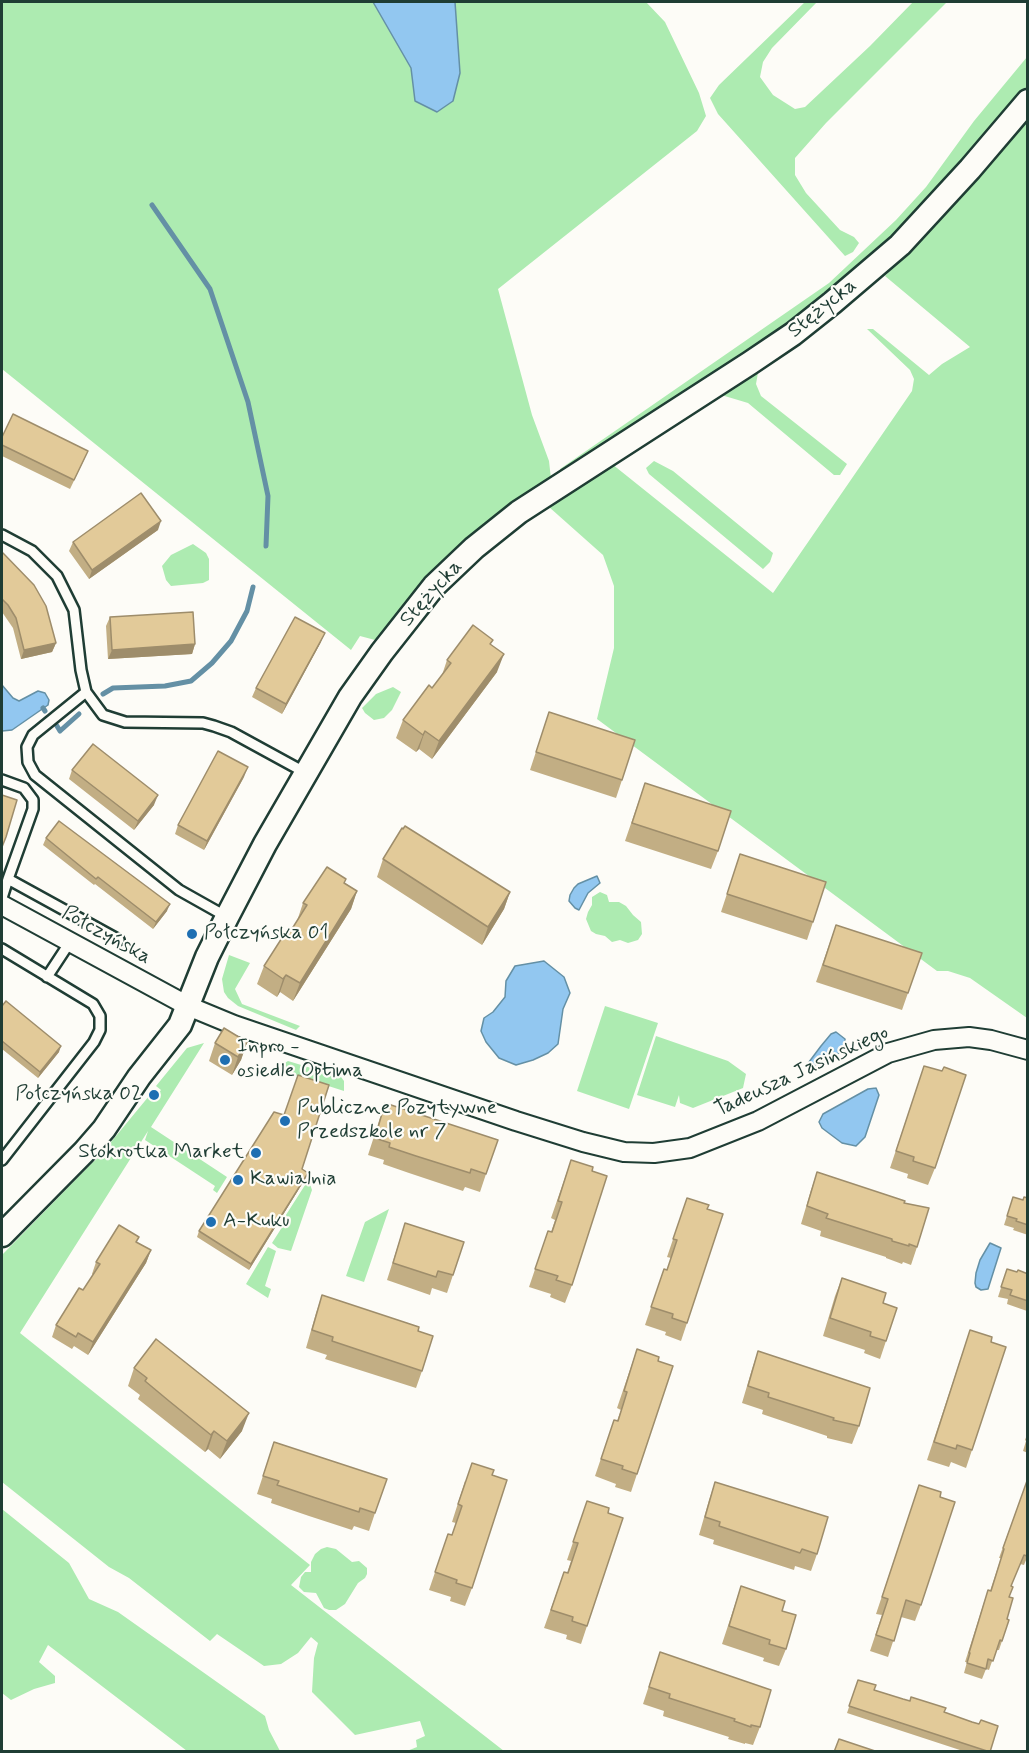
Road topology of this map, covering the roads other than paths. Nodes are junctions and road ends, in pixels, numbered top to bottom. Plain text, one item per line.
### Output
1 (1028, 101) edge
2 (2, 535) edge
3 (86, 692) junction
4 (306, 773) junction
5 (2, 780) edge
6 (8, 879) junction
7 (2, 898) edge
8 (2, 905) edge
9 (227, 916) junction
10 (119, 940) dead end
11 (70, 942) junction
12 (2, 949) edge
13 (47, 977) junction
14 (188, 1006) junction
15 (1028, 1050) edge
16 (2, 1160) edge
17 (2, 1235) edge

1 - 4 street, Stężycka
2 - 3 lane
3 - 4 lane
3 - 9 lane
4 - 9 street, Stężycka
5 - 6 lane
6 - 7 lane
6 - 10 lane
8 - 11 street, Połczyńska
9 - 14 street, Stężycka
11 - 13 lane
11 - 14 street, Połczyńska
12 - 13 lane
13 - 16 lane
14 - 15 street, Tadeusza Jasińskiego
14 - 17 street, Stężycka

